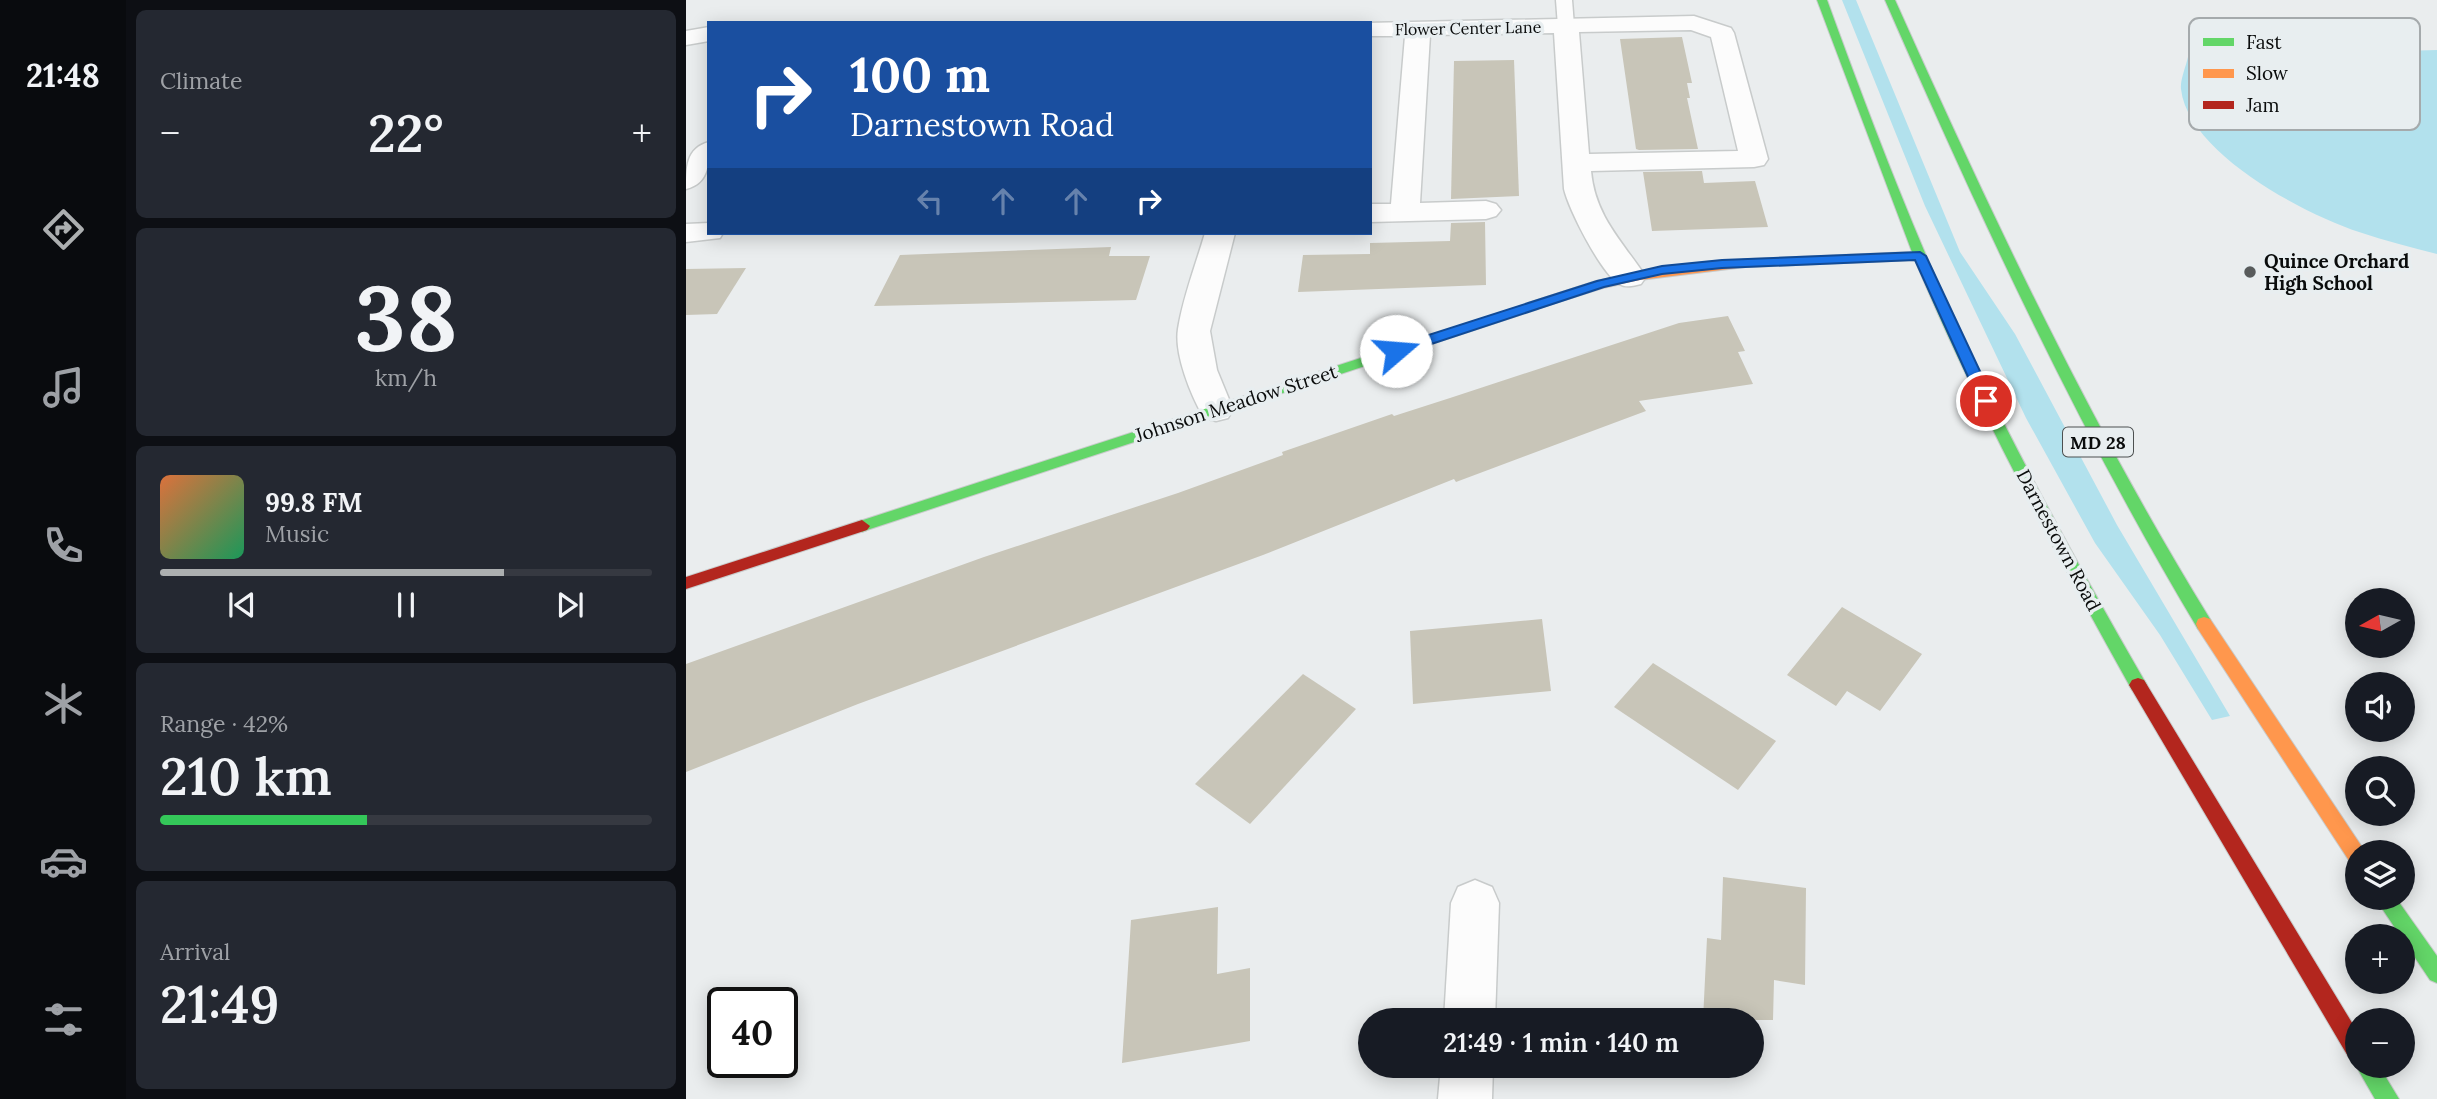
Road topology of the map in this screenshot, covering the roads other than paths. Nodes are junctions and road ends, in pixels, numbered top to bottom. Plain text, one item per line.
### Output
1 (1822, 0) edge
2 (1890, 0) edge
3 (1565, 13) edge
4 (1418, 28) junction
5 (1372, 29) edge
6 (707, 34) edge
7 (686, 38) edge
8 (707, 153) edge
9 (1576, 163) junction
10 (686, 180) edge
11 (1486, 210) dead end
12 (1405, 212) junction
13 (1372, 213) edge
14 (707, 232) edge
15 (686, 233) edge
16 (1219, 235) edge
17 (1920, 256) junction
18 (1630, 277) junction
19 (1216, 409) junction
20 (686, 583) edge
21 (2347, 840) edge
22 (1475, 903) dead end
23 (2393, 910) edge
24 (2437, 973) edge
25 (1470, 1008) edge
26 (2345, 1029) edge
27 (1466, 1078) edge
28 (2375, 1078) edge
29 (1465, 1099) edge
30 (2388, 1099) edge

1 - 17 main road, Darnestown Road
2 - 21 main road, MD 28
3 - 4 street, Flower Center Lane
3 - 9 street
3 - 9 street
4 - 5 street, Flower Center Lane
4 - 12 street
6 - 7 street
8 - 10 street
9 - 18 street
11 - 12 street
12 - 13 street
14 - 15 street
16 - 19 street
17 - 18 main road, Johnson Meadow Street
17 - 26 main road, Darnestown Road
18 - 19 main road, Johnson Meadow Street
19 - 20 main road, Johnson Meadow Street
22 - 25 street
23 - 24 main road
27 - 29 street
28 - 30 main road

